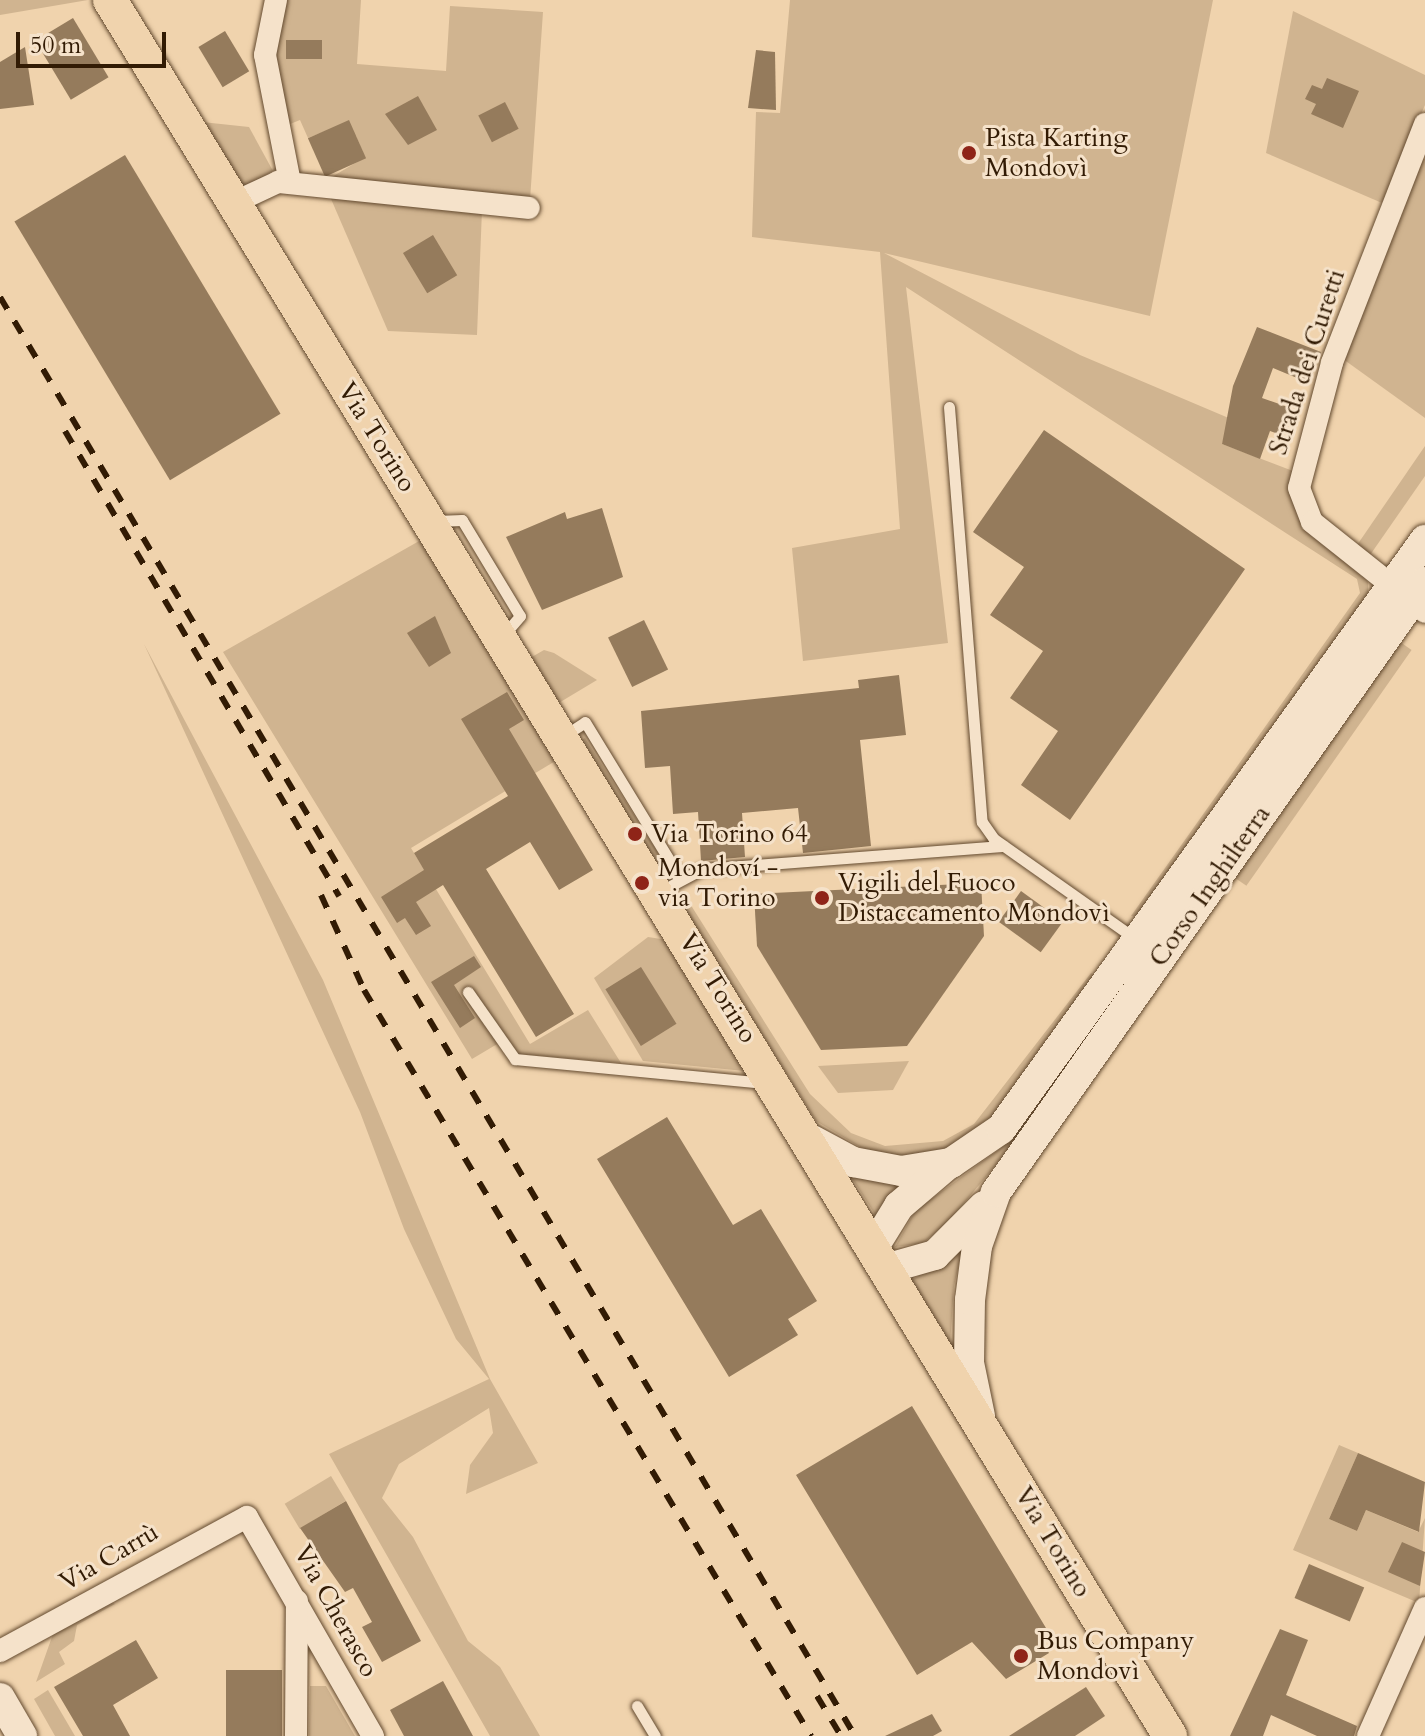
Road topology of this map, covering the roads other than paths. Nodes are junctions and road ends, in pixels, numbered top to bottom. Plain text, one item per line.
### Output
1 (110, 0) edge
2 (276, 0) edge
3 (1425, 124) edge
4 (290, 183) junction
5 (233, 203) junction
6 (529, 208) dead end
7 (949, 407) dead end
8 (1425, 540) edge
9 (1413, 596) edge
10 (1003, 846) junction
11 (670, 886) junction
12 (1150, 949) junction
13 (468, 992) dead end
14 (778, 1085) junction
15 (812, 1140) junction
16 (951, 1163) junction
17 (996, 1192) junction
18 (882, 1256) junction
19 (985, 1429) junction
20 (247, 1517) joint
21 (297, 1600) junction
22 (1425, 1608) edge
23 (0, 1651) edge
24 (0, 1698) edge
25 (637, 1706) dead end
26 (22, 1736) edge
27 (296, 1736) edge
28 (373, 1736) edge
29 (655, 1736) edge
30 (1170, 1736) edge
31 (1368, 1736) edge

1 - 5 main road, Via Torino
2 - 4 street
3 - 9 street, Strada dei Curetti
4 - 5 street
4 - 6 street
5 - 11 main road, Via Torino
7 - 10 lane
8 - 9 street, Corso Inghilterra
9 - 12 street, Corso Inghilterra
10 - 11 lane
10 - 12 lane, Corso Inghilterra
11 - 14 main road, Via Torino
12 - 16 street, Corso Inghilterra
12 - 17 street, Corso Inghilterra
13 - 14 lane
14 - 15 main road, Via Torino
15 - 16 street, Corso Inghilterra
15 - 18 main road, Via Torino
16 - 18 street, Corso Inghilterra
17 - 18 street, Corso Inghilterra
17 - 19 street, Corso Inghilterra
18 - 19 main road, Via Torino
19 - 30 main road, Via Torino
20 - 21 street, Via Cherasco
20 - 23 street, Via Carrù
21 - 27 street
21 - 28 street, Via Cherasco
22 - 31 street
24 - 26 street
25 - 29 lane

